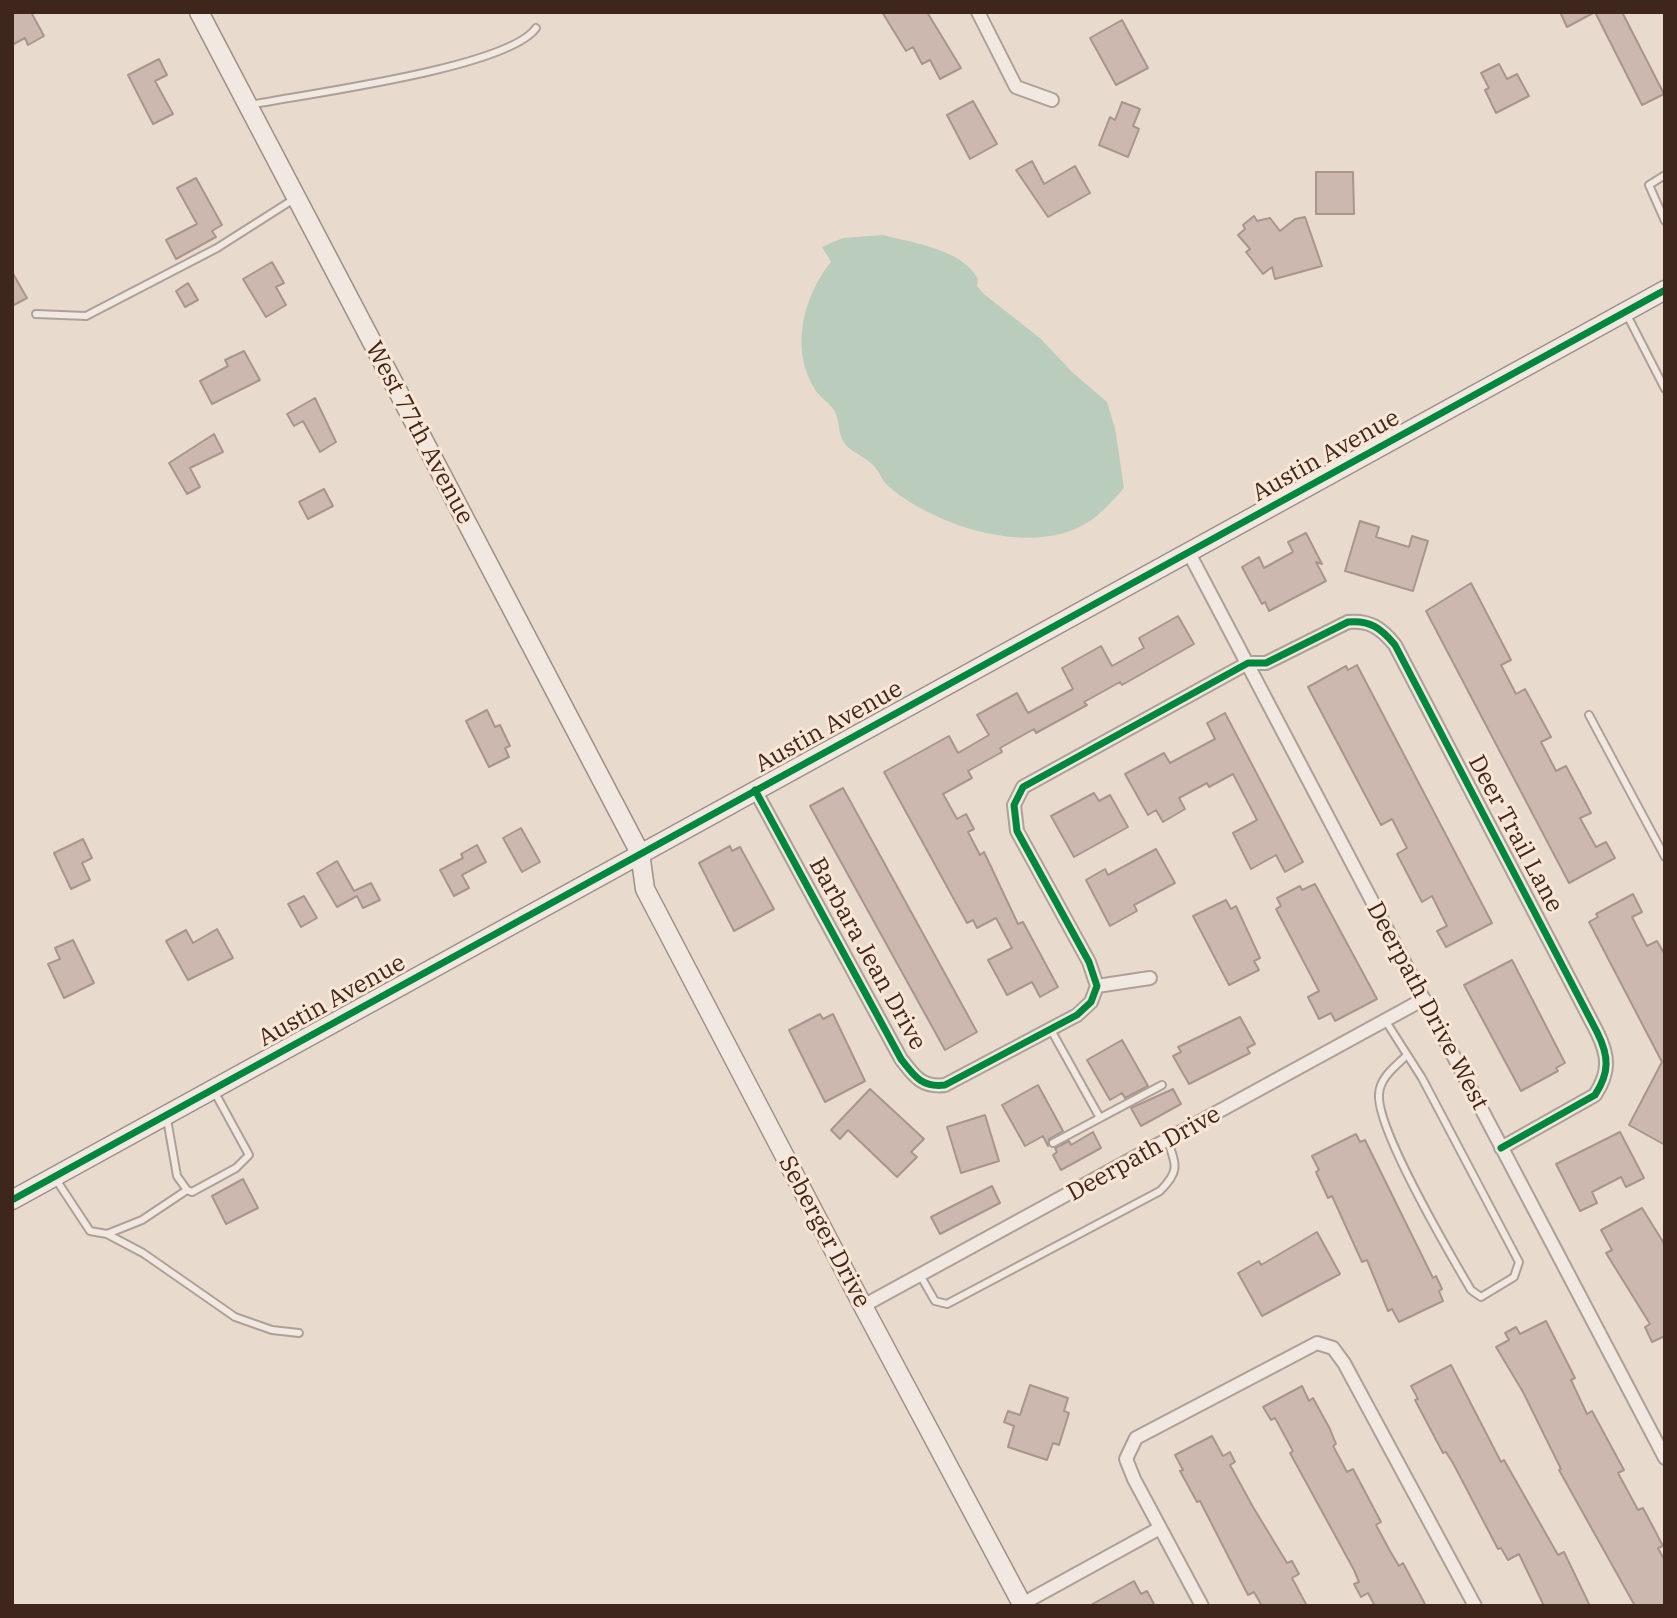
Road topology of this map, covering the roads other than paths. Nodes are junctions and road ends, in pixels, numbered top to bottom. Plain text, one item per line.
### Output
1 (199, 12) edge
2 (978, 12) edge
3 (536, 28) dead end
4 (1052, 100) dead end
5 (248, 106) junction
6 (1665, 175) edge
7 (296, 198) junction
8 (1665, 221) edge
9 (1665, 290) edge
10 (1625, 312) junction
11 (36, 314) dead end
12 (1665, 389) edge
13 (1189, 553) junction
14 (1248, 663) junction
15 (1589, 715) dead end
16 (754, 790) junction
17 (640, 853) junction
18 (1665, 857) edge
19 (1150, 978) dead end
20 (1097, 986) junction
21 (1423, 999) junction
22 (1385, 1020) junction
23 (1051, 1030) junction
24 (1407, 1055) junction
25 (1162, 1085) dead end
26 (213, 1089) junction
27 (166, 1115) junction
28 (1100, 1118) junction
29 (1168, 1142) junction
30 (1054, 1143) dead end
31 (1501, 1148) junction
32 (54, 1177) junction
33 (187, 1190) junction
34 (12, 1200) edge
35 (107, 1234) junction
36 (920, 1275) junction
37 (863, 1306) junction
38 (299, 1333) dead end
39 (1665, 1458) edge
40 (1160, 1528) junction
41 (1023, 1605) edge
42 (1202, 1606) edge
43 (1475, 1606) edge

1 - 5 street, West 77th Avenue
2 - 4 street
3 - 5 lane
5 - 7 street, West 77th Avenue
6 - 8 lane
7 - 11 lane
7 - 17 street, West 77th Avenue
9 - 10 street, Austin Avenue
10 - 12 lane
10 - 13 street, Austin Avenue
13 - 14 street, Deerpath Drive West
13 - 16 street, Austin Avenue
14 - 20 street
14 - 21 street, Deerpath Drive West
14 - 31 street, Deer Trail Lane
15 - 18 lane
16 - 17 street, Austin Avenue
16 - 23 street, Barbara Jean Drive
17 - 26 street, Austin Avenue
17 - 37 street, Seberger Drive
19 - 20 street
20 - 23 street, Barbara Jean Drive
21 - 22 street, Deerpath Drive
21 - 31 street, Deerpath Drive West
22 - 24 lane
22 - 29 street, Deerpath Drive
23 - 28 lane
24 - 24 lane
25 - 28 lane
26 - 27 street, Austin Avenue
26 - 33 lane
27 - 32 street, Austin Avenue
27 - 33 lane
28 - 30 lane
29 - 36 street, Deerpath Drive
29 - 36 lane
31 - 39 street, Deerpath Drive West
32 - 34 street, Austin Avenue
32 - 35 lane
33 - 35 lane
35 - 38 lane
36 - 37 street, Deerpath Drive
37 - 41 street, Seberger Drive
40 - 41 street
40 - 42 street
40 - 43 street

